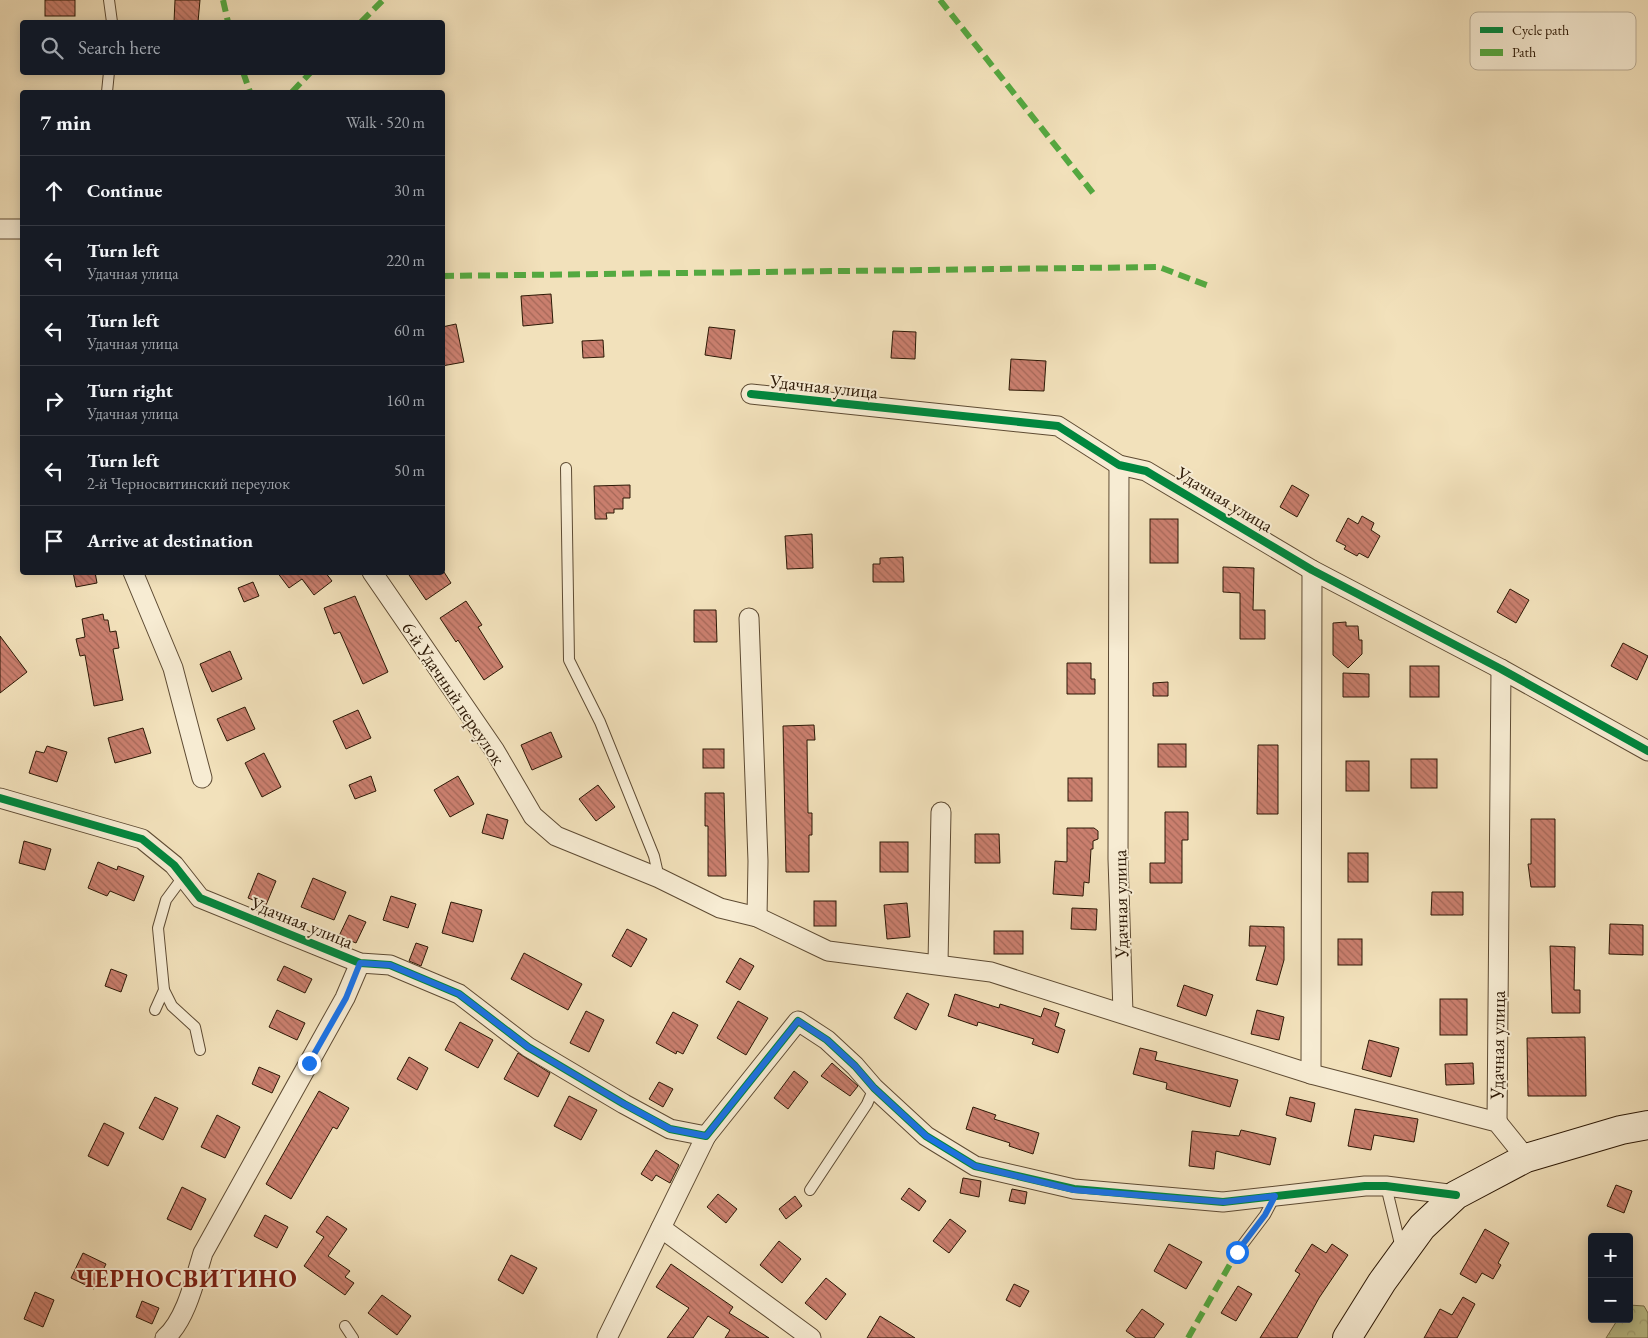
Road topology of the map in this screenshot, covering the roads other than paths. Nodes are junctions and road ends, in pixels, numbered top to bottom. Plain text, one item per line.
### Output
1 (109, 0) edge
2 (112, 20) edge
3 (109, 75) edge
4 (107, 90) edge
5 (0, 229) edge
6 (20, 229) edge
7 (751, 394) dead end
8 (1119, 465) junction
9 (566, 468) dead end
10 (1312, 570) junction
11 (134, 575) edge
12 (374, 575) edge
13 (749, 618) dead end
14 (1500, 669) junction
15 (1648, 750) edge
16 (202, 778) dead end
17 (0, 798) edge
18 (941, 812) dead end
19 (533, 816) joint
20 (183, 877) junction
21 (659, 878) junction
22 (757, 917) junction
23 (360, 963) junction
24 (938, 963) junction
25 (164, 990) junction
26 (156, 1010) dead end
27 (1123, 1013) junction
28 (200, 1050) dead end
29 (1311, 1074) junction
30 (874, 1088) junction
31 (1497, 1122) junction
32 (1648, 1125) edge
33 (706, 1136) junction
34 (1526, 1158) junction
35 (1386, 1186) junction
36 (810, 1190) dead end
37 (1456, 1194) junction
38 (1275, 1196) junction
39 (661, 1228) junction
40 (1237, 1252) dead end
41 (1402, 1254) junction
42 (345, 1326) dead end
43 (165, 1338) edge
44 (353, 1338) edge
45 (607, 1338) edge
46 (811, 1338) edge
47 (1347, 1338) edge

1 - 2 lane
3 - 4 lane
5 - 6 street
7 - 8 street, Удачная улица
8 - 10 street, Удачная улица
8 - 27 street, Удачная улица
9 - 21 lane
10 - 14 street, Удачная улица
10 - 29 street
11 - 16 street
12 - 19 street, 6-й Удачный переулок
13 - 22 street
14 - 15 street, Удачная улица
14 - 31 street, Удачная улица
17 - 20 street, Удачная улица
18 - 24 street
19 - 21 street, Удачная улица
20 - 23 street, Удачная улица
20 - 25 lane
21 - 22 street, Удачная улица
22 - 24 street, Удачная улица
23 - 33 street, Удачная улица
23 - 43 street
24 - 27 street, Удачная улица
25 - 26 lane
25 - 28 lane
27 - 29 street, Удачная улица
29 - 31 street, Удачная улица
30 - 33 street
30 - 36 lane
30 - 38 street
31 - 34 street, Удачная улица
32 - 34 street
33 - 39 street
34 - 37 street
35 - 37 street
35 - 38 street
35 - 41 lane
37 - 41 street
38 - 40 lane
39 - 45 street
39 - 46 street
41 - 47 street
42 - 44 lane

